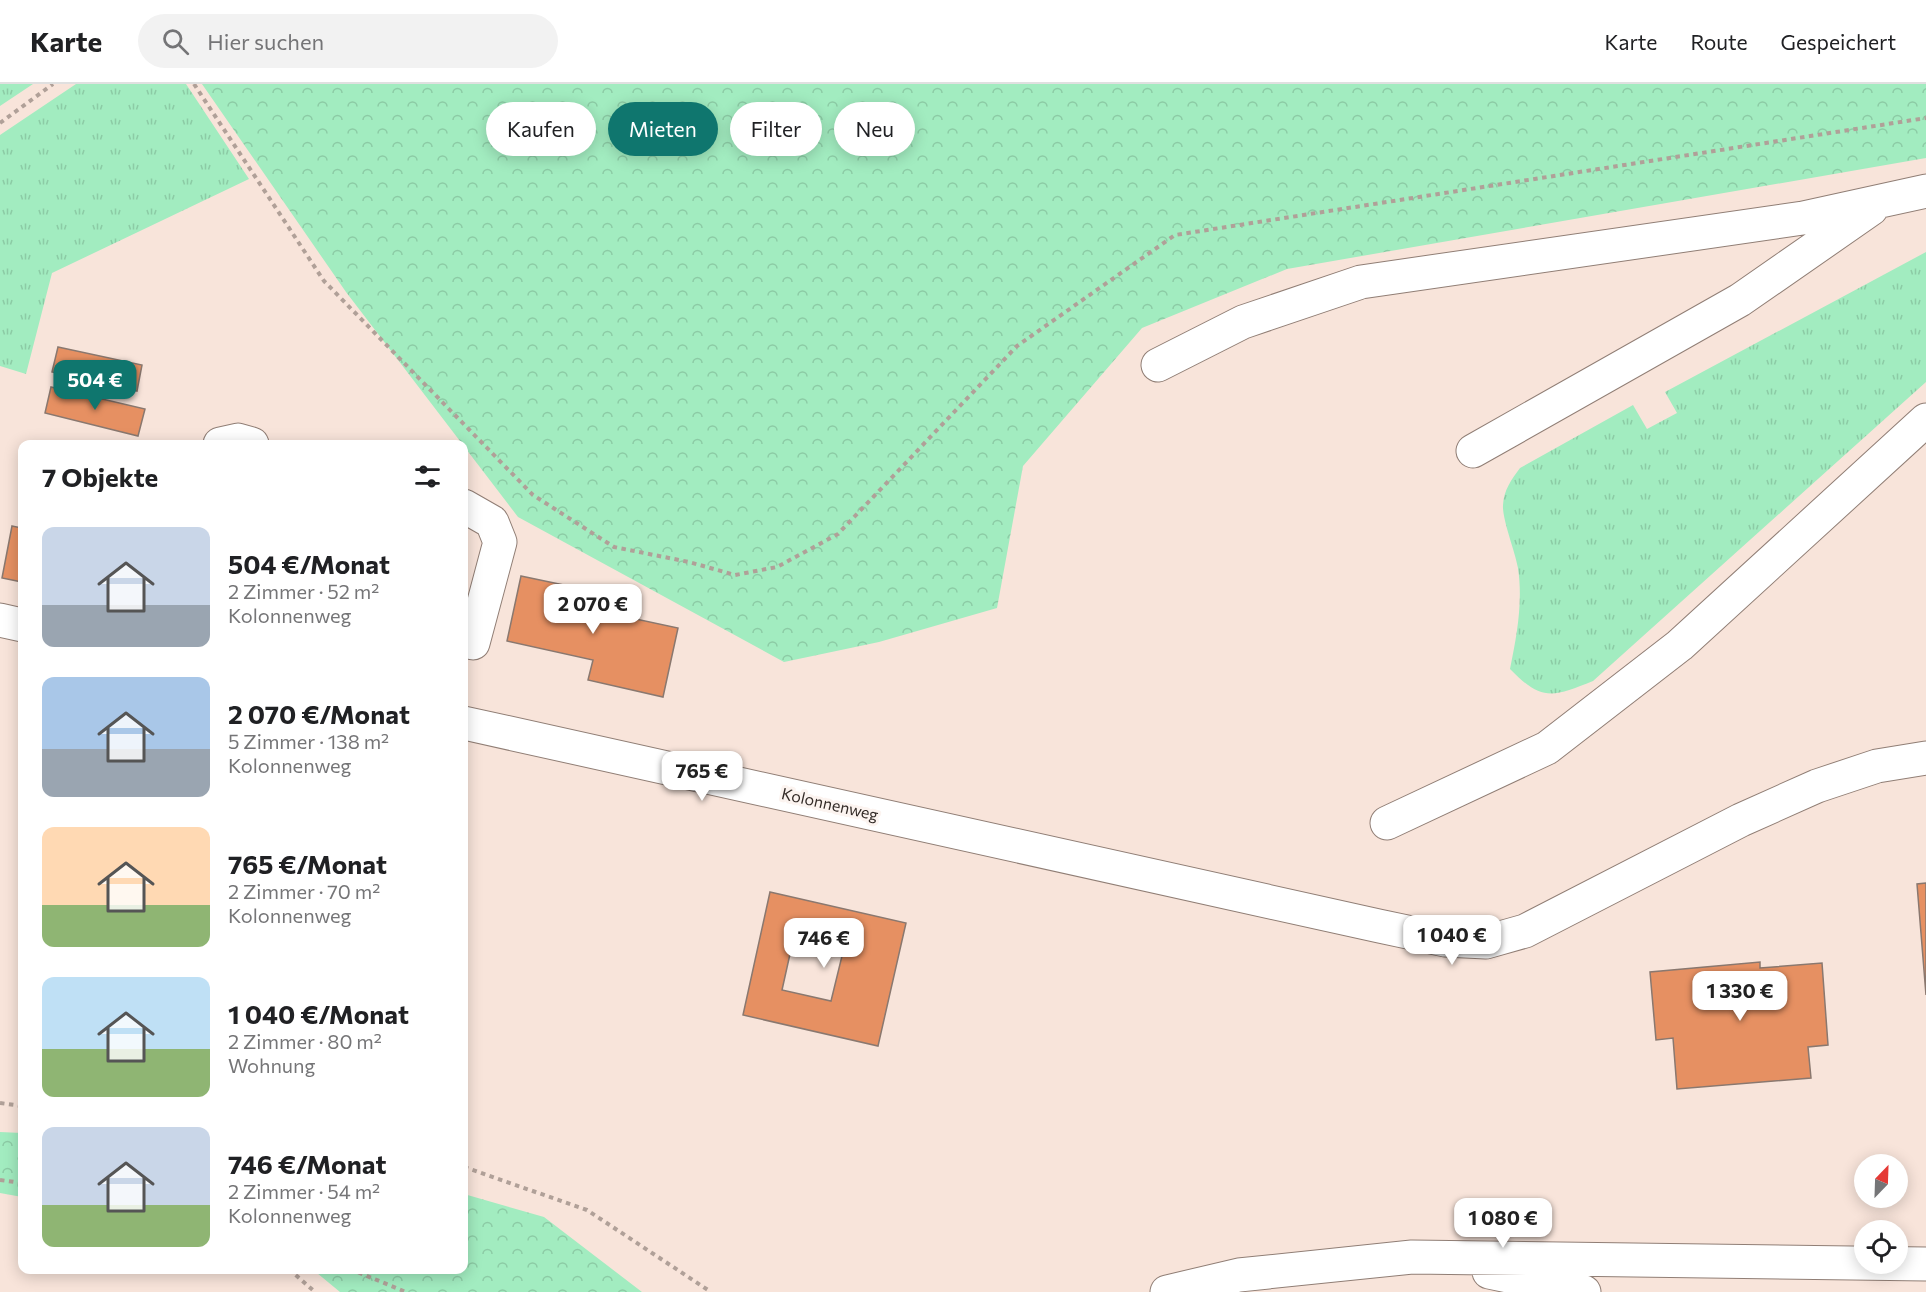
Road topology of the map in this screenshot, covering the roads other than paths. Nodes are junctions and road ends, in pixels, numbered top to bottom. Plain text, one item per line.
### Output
1 (1926, 191) edge
2 (1883, 200) junction
3 (1158, 365) dead end
4 (1926, 420) edge
5 (1473, 451) dead end
6 (468, 508) edge
7 (0, 620) edge
8 (18, 624) edge
9 (468, 642) edge
10 (468, 724) edge
11 (1926, 758) edge
12 (1387, 823) dead end
13 (1412, 1257) junction
14 (1926, 1264) edge
15 (1167, 1292) edge
16 (1584, 1292) edge

1 - 2 street
2 - 3 street
2 - 5 street
4 - 12 street
6 - 9 street
7 - 8 street
10 - 11 street, Kolonnenweg
13 - 14 street
13 - 15 street
13 - 16 street

